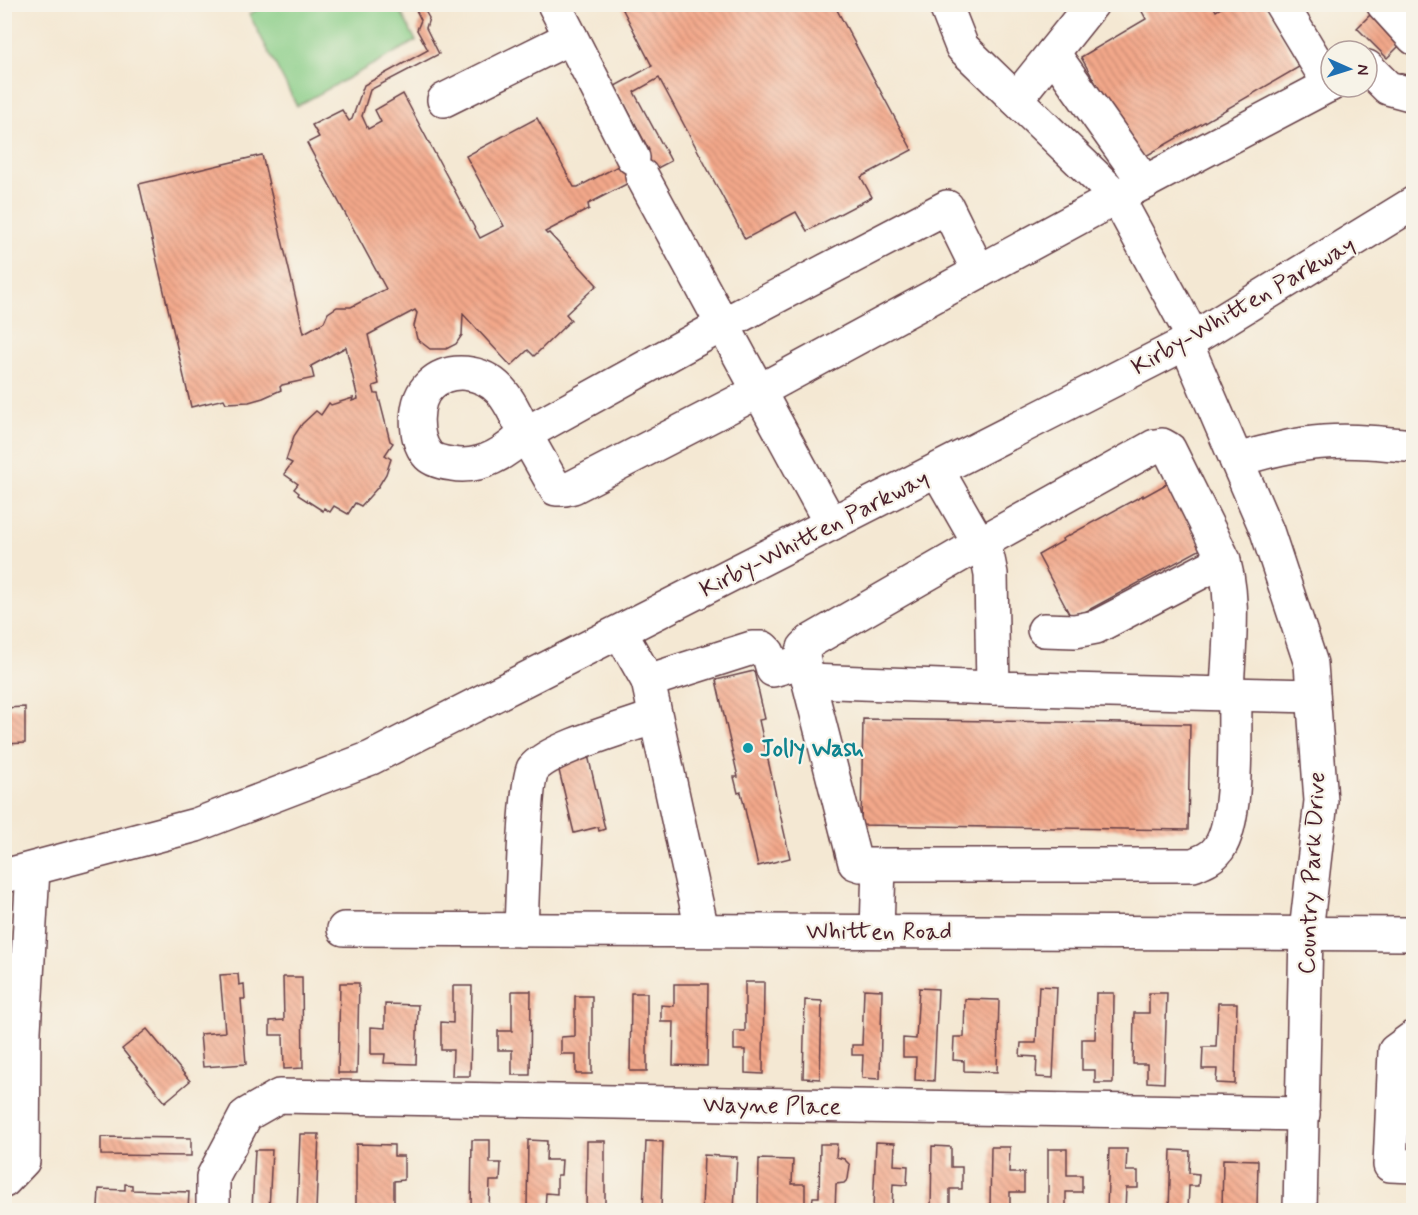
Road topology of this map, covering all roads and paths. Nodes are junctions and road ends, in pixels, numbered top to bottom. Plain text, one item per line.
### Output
1 (554, 4) edge
2 (945, 4) edge
3 (1092, 4) edge
4 (1281, 4) edge
5 (1383, 4) edge
6 (571, 37) junction
7 (1413, 38) edge
8 (1053, 53) junction
9 (1319, 67) edge
10 (1379, 79) edge
11 (1319, 91) edge
12 (1413, 95) edge
13 (1016, 99) junction
14 (444, 100) dead end
15 (1131, 190) junction
16 (1413, 203) edge
17 (979, 272) junction
18 (724, 324) junction
19 (1190, 341) junction
20 (759, 391) junction
21 (1413, 446) edge
22 (1236, 460) junction
23 (937, 470) junction
24 (831, 524) junction
25 (981, 543) junction
26 (1224, 560) junction
27 (1044, 630) dead end
28 (620, 632) junction
29 (807, 671) junction
30 (648, 681) junction
31 (993, 688) junction
32 (1231, 694) junction
33 (1313, 696) junction
34 (655, 717) junction
35 (879, 865) junction
36 (19, 873) edge
37 (344, 929) dead end
38 (521, 930) junction
39 (702, 930) junction
40 (877, 931) junction
41 (1306, 932) junction
42 (1413, 934) edge
43 (14, 1030) edge
44 (1413, 1037) edge
45 (1303, 1114) junction
46 (1413, 1166) edge
47 (4, 1181) edge
48 (213, 1210) edge
49 (1300, 1210) edge

1 - 6 street
2 - 13 street
3 - 8 street
4 - 9 street
5 - 7 street
6 - 14 street
6 - 18 street
8 - 13 street
8 - 15 street
10 - 12 street
11 - 15 street
13 - 15 street
15 - 17 street
15 - 19 street, Country Park Drive
16 - 19 street, Kirby-Whitten Parkway
17 - 18 street
17 - 20 street
18 - 20 street
18 - 20 street
19 - 22 street, Country Park Drive
19 - 23 street, Kirby-Whitten Parkway
20 - 24 street
21 - 22 street
22 - 33 street, Country Park Drive
23 - 24 street, Kirby-Whitten Parkway
23 - 25 street
24 - 28 street, Kirby-Whitten Parkway
25 - 26 street
25 - 29 street
25 - 31 street
26 - 27 street
26 - 32 street
28 - 30 street
28 - 36 street, Kirby-Whitten Parkway
29 - 30 street
29 - 31 street
29 - 35 street
30 - 34 street
31 - 32 street
32 - 33 street
32 - 35 street
33 - 41 street, Country Park Drive
34 - 38 street
34 - 39 street
35 - 40 street
36 - 43 street
37 - 38 street, Whitten Road
38 - 39 street, Whitten Road
39 - 40 street, Whitten Road
40 - 41 street, Whitten Road
41 - 42 street, Whitten Road
41 - 45 street, Country Park Drive
43 - 47 street
44 - 46 street
45 - 48 street, Wayne Place
45 - 49 street, Country Park Drive

